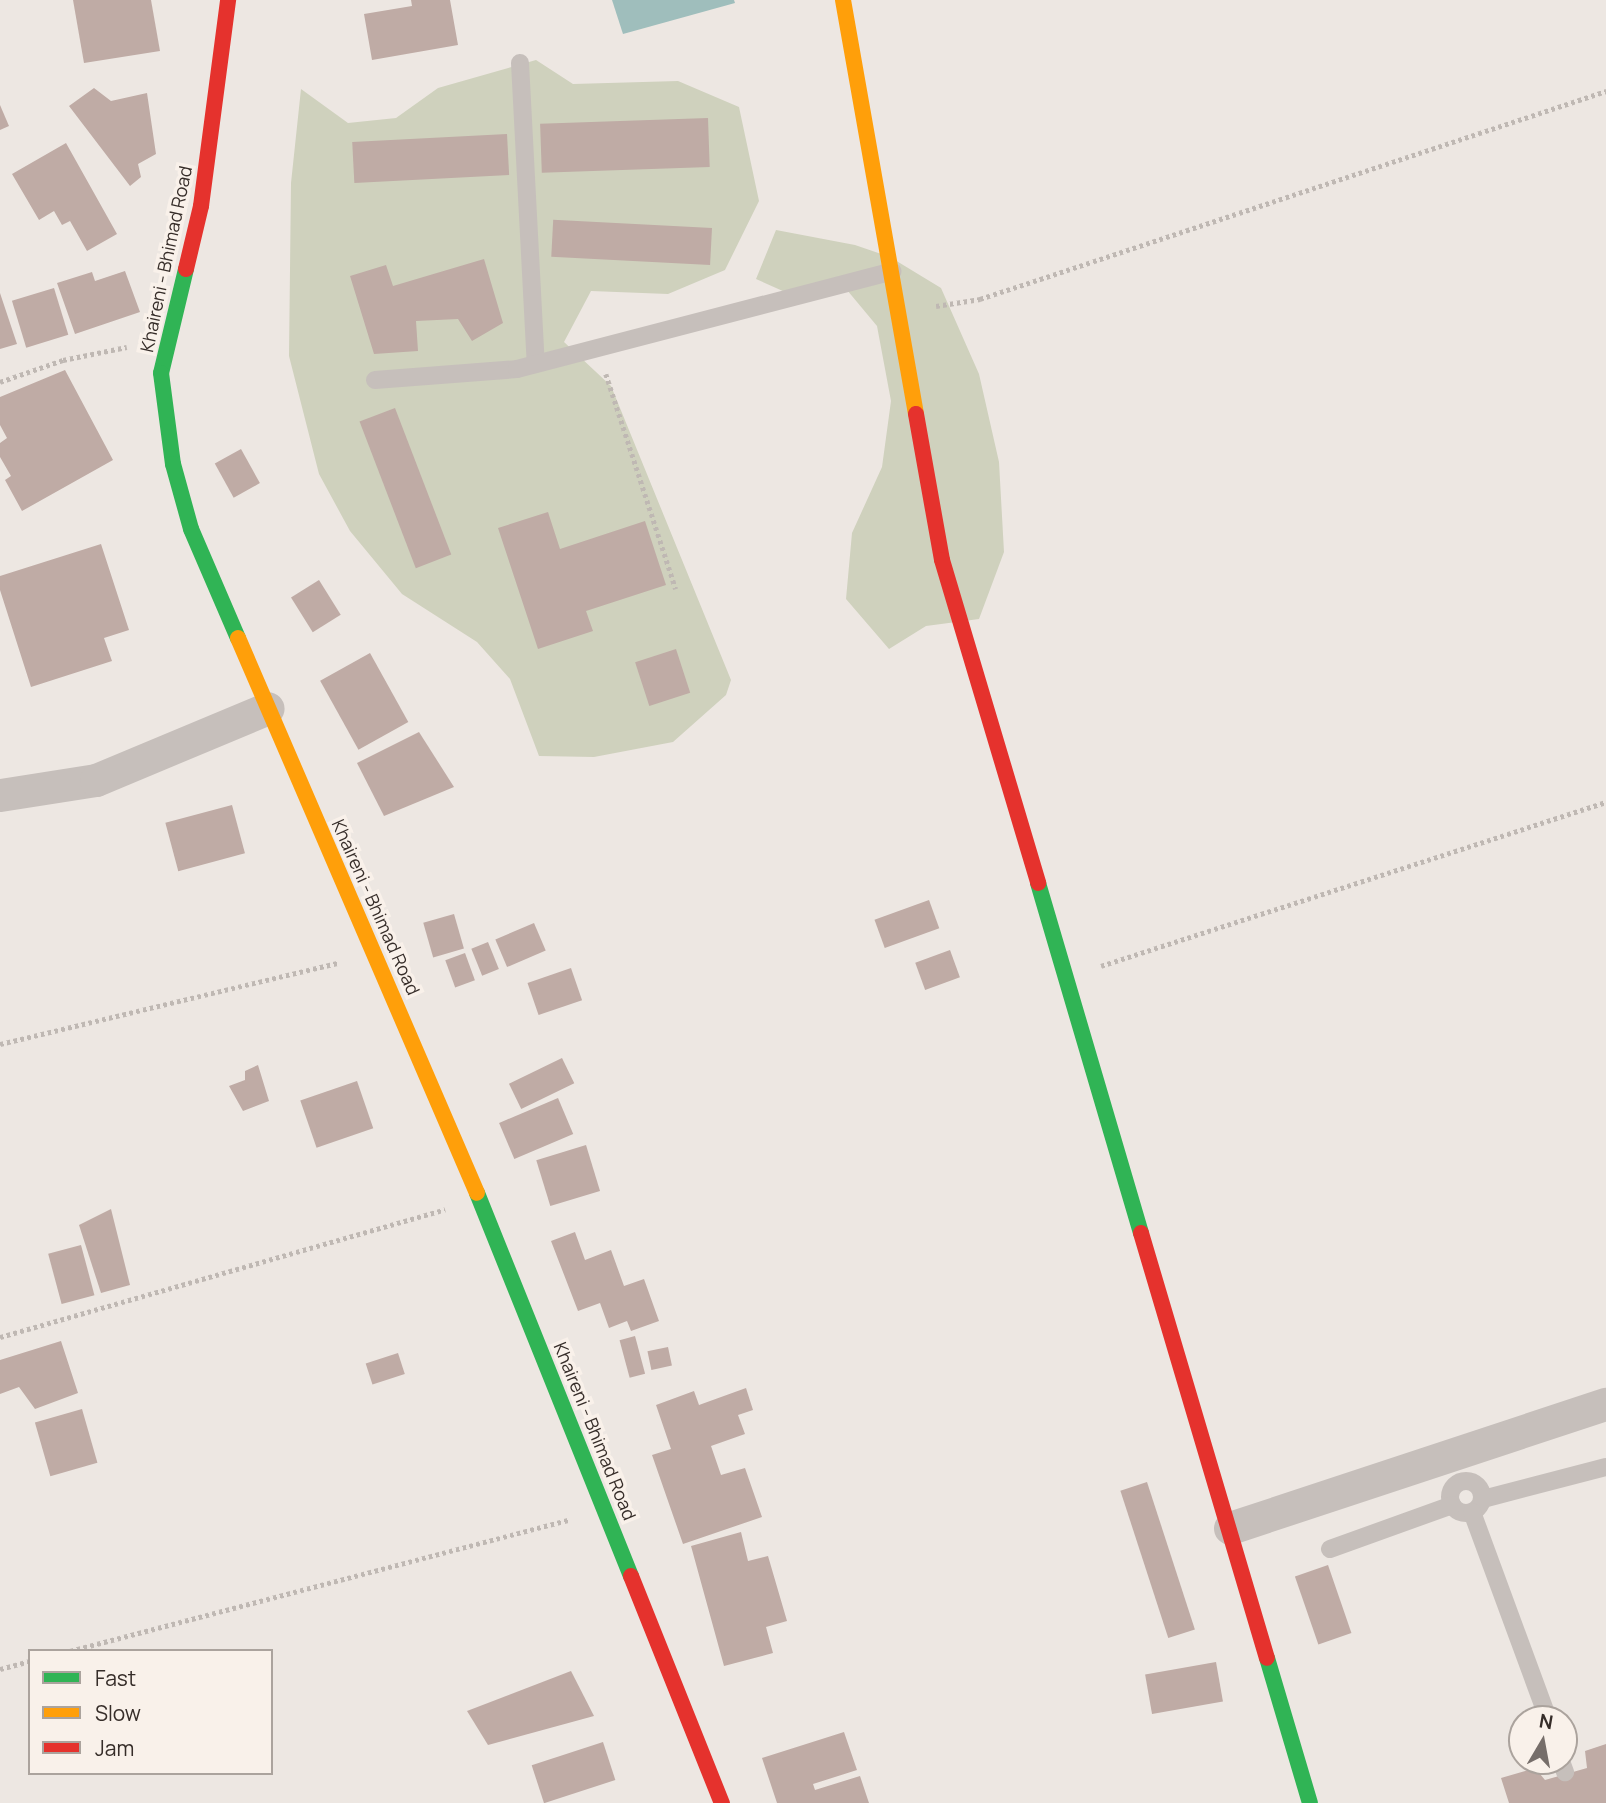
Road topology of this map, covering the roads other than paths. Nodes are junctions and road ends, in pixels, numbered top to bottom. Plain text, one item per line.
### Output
1 (228, 0) edge
2 (843, 0) edge
3 (520, 62) dead end
4 (892, 271) junction
5 (536, 365) junction
6 (375, 380) dead end
7 (268, 708) junction
8 (0, 795) edge
9 (1606, 1404) edge
10 (1606, 1467) edge
11 (1454, 1469) junction
12 (1452, 1505) junction
13 (1477, 1506) junction
14 (1230, 1528) junction
15 (1330, 1549) dead end
16 (1543, 1705) edge
17 (722, 1803) edge
18 (1310, 1803) edge

1 - 7 main road, Khaireni - Bhimad Road
2 - 4 main road
3 - 5 lane
4 - 5 lane
4 - 14 main road
5 - 6 lane
7 - 8 street
7 - 17 main road, Khaireni - Bhimad Road
9 - 11 street
10 - 13 lane
11 - 12 lane
11 - 13 lane
11 - 14 street
12 - 13 lane
12 - 15 lane
13 - 16 lane
14 - 18 main road

